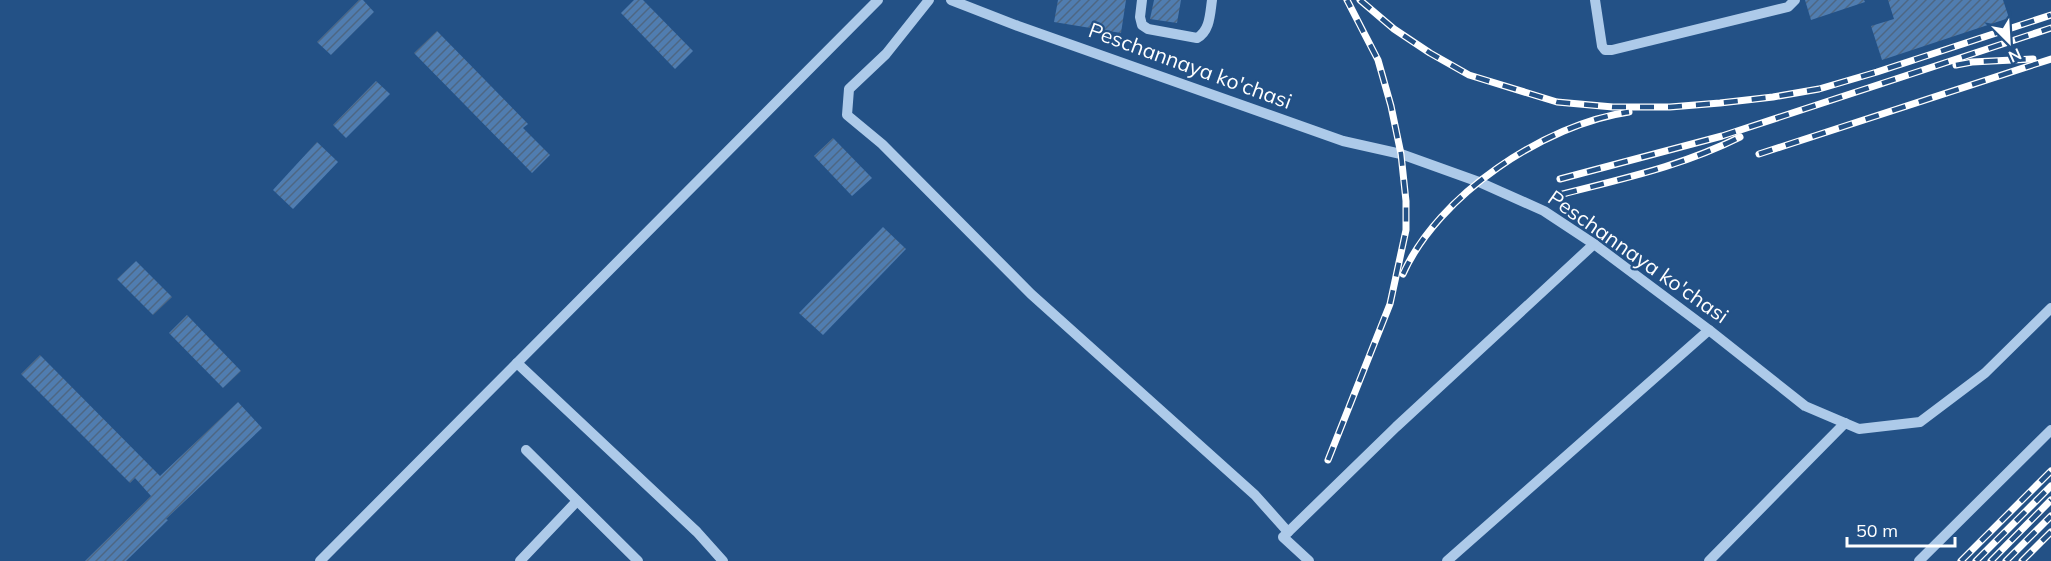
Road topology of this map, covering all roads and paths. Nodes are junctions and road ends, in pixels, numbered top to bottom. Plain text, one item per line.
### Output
1 (878, 0) edge
2 (929, 0) edge
3 (951, 0) edge
4 (1142, 0) edge
5 (1212, 0) edge
6 (1595, 0) edge
7 (1795, 0) edge
8 (1594, 244) junction
9 (2051, 308) edge
10 (1709, 330) junction
11 (517, 363) junction
12 (1845, 423) junction
13 (2051, 430) edge
14 (526, 450) dead end
15 (577, 501) junction
16 (1288, 532) junction
17 (321, 561) edge
18 (520, 561) edge
19 (638, 561) edge
20 (723, 561) edge
21 (1309, 561) edge
22 (1447, 561) edge
23 (1709, 561) edge
24 (1919, 561) edge

1 - 11 street
2 - 16 street
3 - 8 street, Peschannaya ko'chasi
4 - 5 street
6 - 7 street
8 - 10 street, Peschannaya ko'chasi
8 - 16 street
9 - 12 street, Peschannaya ko'chasi
10 - 12 street, Peschannaya ko'chasi
10 - 22 street
11 - 17 street
11 - 20 street
12 - 23 street
13 - 24 street
14 - 15 street
15 - 18 street
15 - 19 street
16 - 21 street

